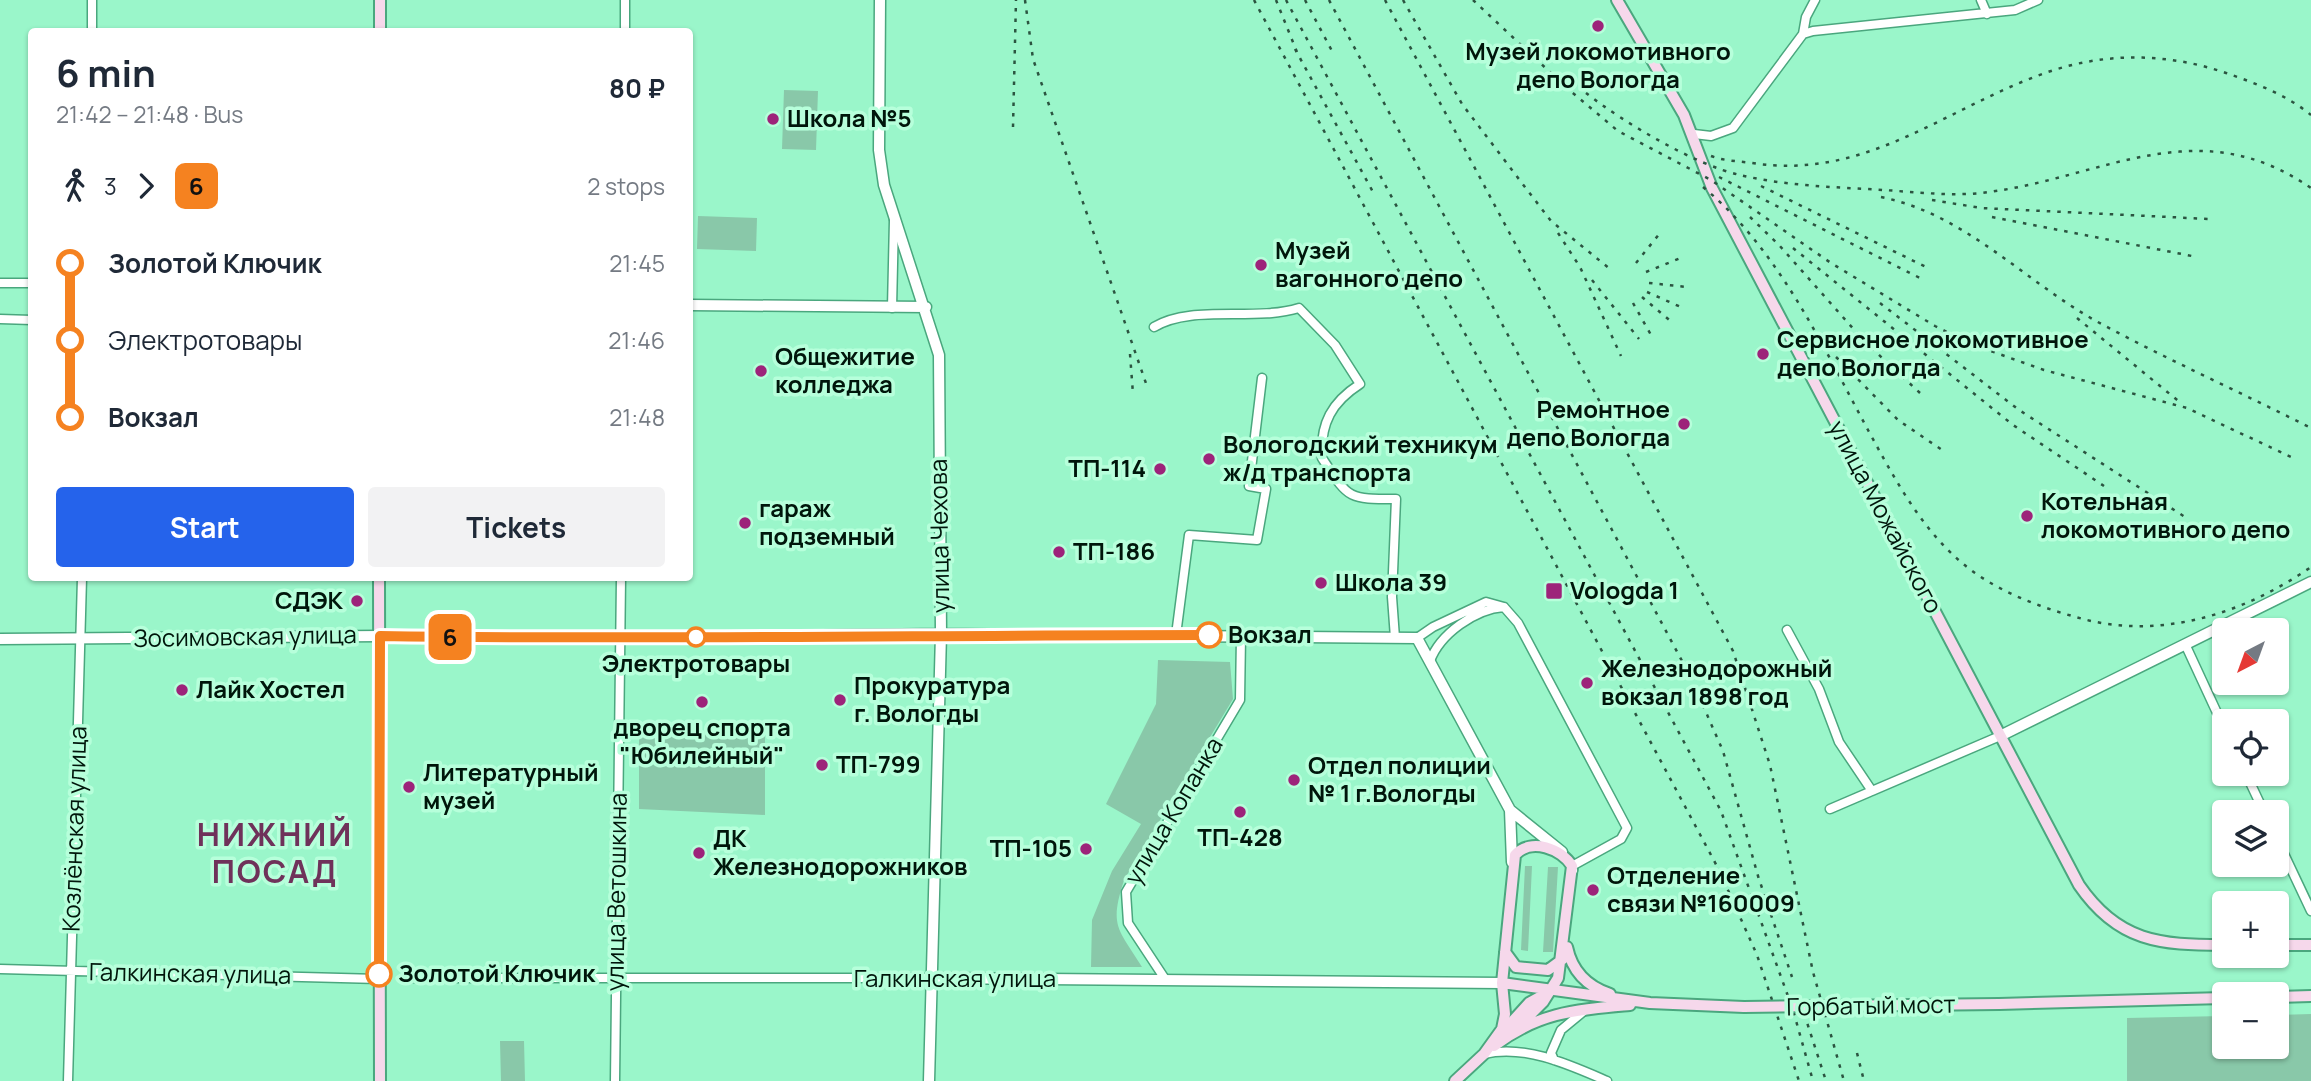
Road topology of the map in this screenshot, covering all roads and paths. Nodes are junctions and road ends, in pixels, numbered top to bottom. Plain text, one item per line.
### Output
1 (92, 0) edge
2 (380, 0) edge
3 (625, 0) edge
4 (880, 0) edge
5 (1617, 0) edge
6 (1815, 0) edge
7 (1981, 0) edge
8 (2038, 0) edge
9 (1987, 14) junction
10 (92, 28) edge
11 (380, 28) edge
12 (625, 28) edge
13 (1803, 34) junction
14 (1694, 134) junction
15 (894, 216) junction
16 (0, 282) edge
17 (28, 284) edge
18 (693, 305) edge
19 (926, 307) junction
20 (892, 308) junction
21 (0, 319) edge
22 (28, 320) edge
23 (1154, 327) dead end
24 (1262, 378) dead end
25 (82, 581) edge
26 (379, 581) edge
27 (621, 581) edge
28 (2311, 582) edge
29 (1504, 607) junction
30 (1787, 630) dead end
31 (941, 634) junction
32 (1176, 635) junction
33 (380, 636) junction
34 (1241, 636) junction
35 (619, 638) junction
36 (1395, 638) junction
37 (1417, 638) junction
38 (0, 639) edge
39 (81, 639) junction
40 (2186, 646) junction
41 (1430, 661) junction
42 (2215, 709) edge
43 (2000, 736) junction
44 (1872, 791) junction
45 (1830, 809) dead end
46 (1510, 810) junction
47 (1562, 852) junction
48 (1512, 862) junction
49 (2289, 864) edge
50 (1573, 869) junction
51 (2311, 911) edge
52 (1565, 938) junction
53 (2212, 945) edge
54 (2289, 945) edge
55 (2311, 945) edge
56 (1504, 952) junction
57 (1563, 959) junction
58 (0, 969) edge
59 (71, 971) junction
60 (408, 978) dead end
61 (616, 978) junction
62 (931, 978) junction
63 (379, 979) junction
64 (1165, 979) junction
65 (1502, 983) junction
66 (1551, 991) junction
67 (2311, 996) edge
68 (2289, 997) edge
69 (2212, 998) edge
70 (1650, 1003) junction
71 (1589, 1009) junction
72 (1514, 1031) junction
73 (1496, 1040) junction
74 (1484, 1054) junction
75 (1554, 1060) junction
76 (68, 1081) edge
77 (380, 1081) edge
78 (615, 1081) edge
79 (929, 1081) edge
80 (1455, 1081) edge
81 (1607, 1081) edge

1 - 10 street
2 - 11 main road
3 - 12 street
4 - 15 street, улица Чехова
5 - 14 main road, улица Можайского
6 - 13 street
7 - 9 street
8 - 9 street
9 - 13 street
13 - 14 street
14 - 43 main road, улица Можайского
15 - 19 street, улица Чехова
15 - 20 street
16 - 17 street
18 - 20 street
19 - 20 street
19 - 31 street, улица Чехова
21 - 22 street
23 - 36 street
24 - 32 street
25 - 39 street, Козлёнская улица
26 - 33 main road
27 - 35 street, улица Ветошкина
28 - 40 street
29 - 37 street
29 - 41 street
29 - 50 street
30 - 44 street
31 - 32 street, Зосимовская улица
31 - 35 street, Зосимовская улица
31 - 62 street, улица Чехова
32 - 34 street, Зосимовская улица
33 - 35 street, Зосимовская улица
33 - 39 street, Зосимовская улица
33 - 63 main road
34 - 36 street, Зосимовская улица
34 - 64 street, улица Копанка
35 - 61 street, улица Ветошкина
36 - 37 street, Зосимовская улица
37 - 41 street
38 - 39 street, Зосимовская улица
39 - 59 street, Козлёнская улица
40 - 42 street
40 - 43 street
41 - 46 street
43 - 44 street
43 - 53 main road, улица Можайского
44 - 45 street
46 - 47 street
46 - 48 street
47 - 48 main road
47 - 50 main road
48 - 56 main road
49 - 51 street
50 - 52 main road
52 - 57 main road
52 - 70 main road
54 - 55 main road
56 - 57 main road
56 - 65 main road
57 - 66 main road
58 - 59 street, Галкинская улица
59 - 63 street, Галкинская улица
59 - 76 street, Козлёнская улица
60 - 61 street, Галкинская улица
61 - 62 street, Галкинская улица
61 - 78 street, улица Ветошкина
62 - 64 street, Галкинская улица
62 - 79 street, улица Чехова
63 - 77 main road
64 - 65 street, Галкинская улица
65 - 66 main road
65 - 73 main road
66 - 70 main road
66 - 72 main road
66 - 73 main road
67 - 68 main road
69 - 70 main road, Горбатый мост, bridge
70 - 71 main road
71 - 72 main road
71 - 75 street
72 - 74 main road
73 - 74 main road
74 - 75 street
74 - 80 main road
75 - 81 street

